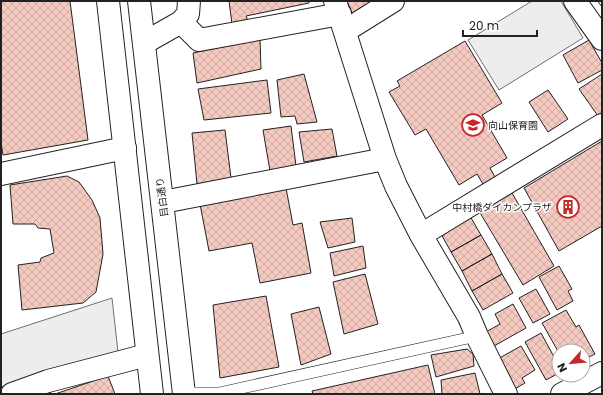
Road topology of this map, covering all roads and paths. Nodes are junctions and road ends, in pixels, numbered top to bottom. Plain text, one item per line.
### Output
1 (108, 1) edge
2 (139, 1) edge
3 (190, 1) edge
4 (393, 1) edge
5 (576, 1) edge
6 (340, 16) edge
7 (181, 22) junction
8 (602, 39) edge
9 (144, 43) junction
10 (602, 125) edge
11 (125, 148) junction
12 (385, 159) junction
13 (1, 174) edge
14 (163, 202) junction
15 (421, 235) junction
16 (477, 336) junction
17 (147, 355) junction
18 (602, 373) edge
19 (12, 394) edge
20 (152, 394) edge
21 (184, 394) edge
22 (506, 394) edge
23 (562, 394) edge

1 - 11 street
2 - 9 street, 目白通り
3 - 7 street
4 - 6 street
5 - 8 street
6 - 7 street
6 - 12 street
7 - 9 street
9 - 14 street, 目白通り
10 - 15 street
11 - 13 street
11 - 17 street
12 - 14 street
12 - 15 street
14 - 21 street, 目白通り
15 - 16 street
16 - 21 lane
16 - 22 street
17 - 19 street
17 - 20 street
18 - 23 street

